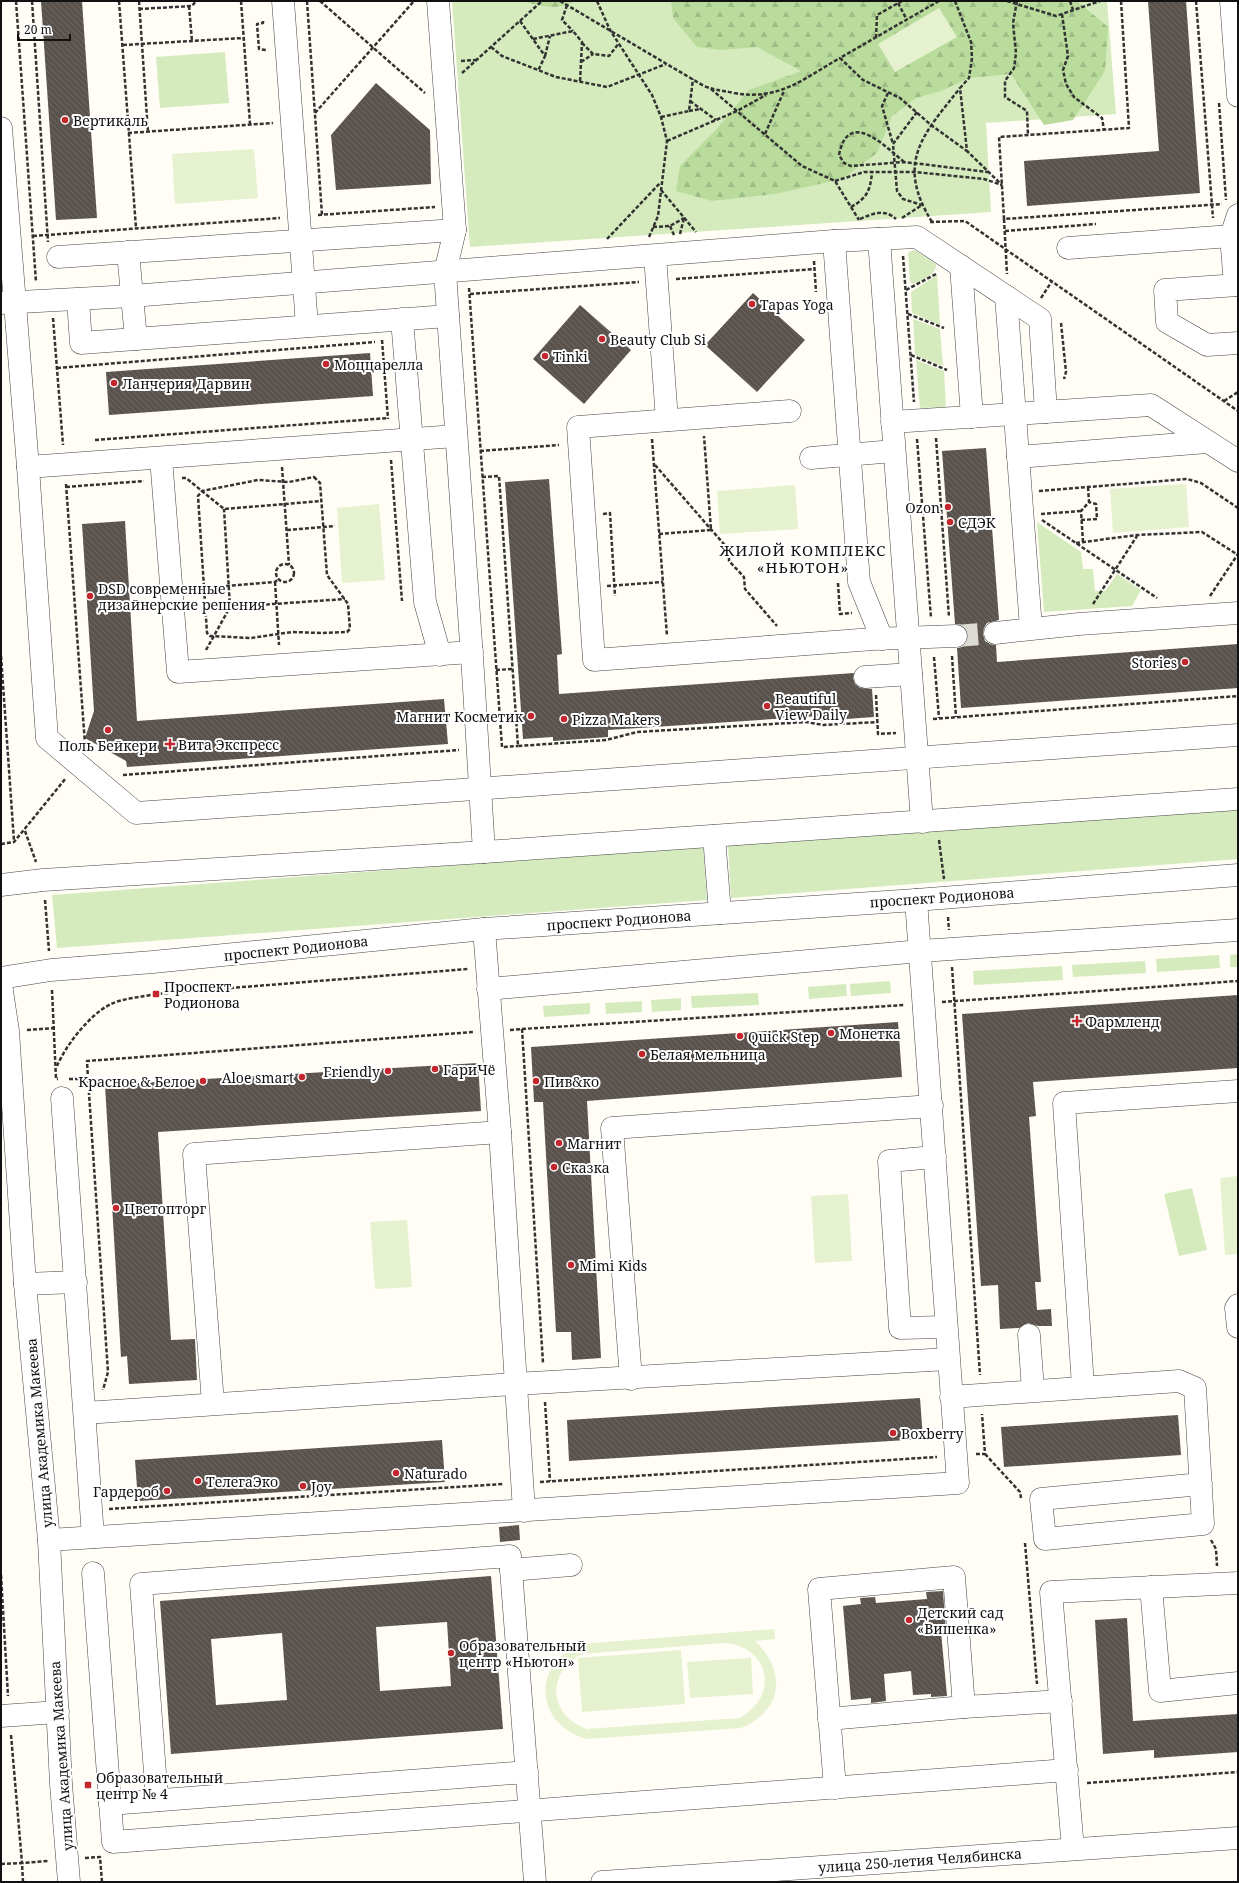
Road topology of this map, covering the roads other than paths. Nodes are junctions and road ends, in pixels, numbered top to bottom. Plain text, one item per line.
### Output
1 (283, 1) edge
2 (438, 1) edge
3 (1232, 1) edge
4 (1228, 99) edge
5 (1, 128) edge
6 (1228, 216) edge
7 (455, 230) junction
8 (1220, 230) junction
9 (875, 239) junction
10 (300, 240) junction
11 (132, 243) junction
12 (1068, 248) dead end
13 (835, 249) junction
14 (53, 250) road end
15 (648, 256) junction
16 (950, 269) junction
17 (445, 272) junction
18 (303, 283) junction
19 (1236, 285) edge
20 (1007, 287) junction
21 (132, 296) junction
22 (78, 300) junction
23 (7, 303) edge
24 (448, 316) junction
25 (402, 319) junction
26 (307, 326) junction
27 (136, 339) junction
28 (1238, 343) edge
29 (790, 411) dead end
30 (1046, 412) junction
31 (1015, 414) junction
32 (972, 417) junction
33 (659, 420) junction
34 (892, 422) junction
35 (456, 436) junction
36 (412, 439) junction
37 (1207, 442) junction
38 (894, 451) junction
39 (849, 455) junction
40 (1018, 457) junction
41 (161, 458) junction
42 (810, 458) dead end
43 (1238, 461) edge
44 (28, 467) junction
45 (1238, 612) edge
46 (1031, 628) junction
47 (995, 633) tunnel mouth
48 (946, 637) tunnel mouth
49 (882, 639) junction
50 (909, 639) junction
51 (440, 655) junction
52 (473, 662) junction
53 (911, 674) junction
54 (865, 677) dead end
55 (1238, 735) edge
56 (917, 758) junction
57 (480, 789) junction
58 (1238, 799) edge
59 (929, 821) junction
60 (714, 836) junction
61 (484, 852) junction
62 (1238, 876) edge
63 (1, 885) edge
64 (916, 900) junction
65 (720, 913) junction
66 (484, 929) junction
67 (1238, 930) edge
68 (921, 951) junction
69 (1, 978) edge
70 (488, 978) junction
71 (1, 984) edge
72 (1238, 1091) edge
73 (62, 1098) dead end
74 (932, 1106) junction
75 (500, 1132) junction
76 (935, 1157) junction
77 (76, 1282) junction
78 (25, 1284) junction
79 (1238, 1305) edge
80 (946, 1327) junction
81 (1238, 1327) edge
82 (1029, 1335) dead end
83 (948, 1359) junction
84 (632, 1378) junction
85 (515, 1384) junction
86 (1084, 1386) junction
87 (1033, 1390) junction
88 (951, 1397) junction
89 (212, 1403) junction
90 (91, 1413) junction
91 (1201, 1484) junction
92 (524, 1511) junction
93 (93, 1530) junction
94 (49, 1540) junction
95 (571, 1565) dead end
96 (512, 1570) junction
97 (93, 1573) dead end
98 (1238, 1583) edge
99 (1151, 1587) junction
100 (1238, 1683) edge
101 (1061, 1701) junction
102 (964, 1708) junction
103 (58, 1712) junction
104 (5, 1716) edge
105 (829, 1719) junction
106 (1067, 1770) junction
107 (527, 1772) junction
108 (835, 1788) junction
109 (157, 1800) junction
110 (110, 1804) junction
111 (530, 1811) junction
112 (1238, 1838) edge
113 (1073, 1849) junction
114 (69, 1882) edge
115 (535, 1882) edge
116 (602, 1882) edge

1 - 10 street
2 - 7 street
3 - 4 street
5 - 23 street
6 - 8 street
7 - 10 street
7 - 17 street
8 - 12 street
8 - 19 street
9 - 13 street
9 - 16 street
9 - 34 street
10 - 11 street
10 - 18 street
11 - 14 street
11 - 21 street
13 - 15 street
13 - 39 street
15 - 17 street
15 - 33 street
16 - 20 street
16 - 32 street
17 - 18 street
17 - 24 street
18 - 21 street
18 - 26 street
19 - 28 street
20 - 30 street
20 - 31 street
21 - 22 street
21 - 27 street
22 - 23 street
22 - 27 street
23 - 44 street
24 - 25 street
24 - 35 street
25 - 26 street
25 - 36 street
26 - 27 street
29 - 33 street
30 - 31 street
30 - 37 street
31 - 32 street
31 - 40 street
32 - 34 street
33 - 49 street
34 - 38 street
35 - 36 street
35 - 52 street
36 - 41 street
36 - 51 street
37 - 40 street
37 - 43 street
38 - 39 street
38 - 50 street
39 - 42 street
39 - 49 street
40 - 46 street
41 - 44 street
41 - 51 street
44 - 57 street
45 - 46 street
46 - 47 street
48 - 50 street
49 - 50 street
50 - 53 street
51 - 52 street
52 - 57 street
53 - 54 street
53 - 56 street
55 - 56 street
56 - 57 street
56 - 59 street
57 - 61 street
58 - 59 street
59 - 60 street
60 - 61 street
60 - 65 street
61 - 63 street
62 - 64 street, проспект Родионова
64 - 65 street, проспект Родионова
64 - 68 street
65 - 66 street, проспект Родионова
66 - 69 street, проспект Родионова
66 - 70 street
67 - 68 street
68 - 70 street
68 - 74 street
70 - 75 street
71 - 78 street, улица Академика Макеева
72 - 86 street
73 - 77 street
74 - 76 street
74 - 84 street
75 - 85 street
75 - 89 street
76 - 80 street
76 - 80 street
77 - 78 street
77 - 90 street
78 - 94 street, улица Академика Макеева
79 - 81 street
80 - 83 street
82 - 87 street
83 - 84 street
83 - 88 street
84 - 85 street
85 - 89 street
85 - 92 street
86 - 87 street
86 - 91 street
87 - 88 street
88 - 92 street
89 - 90 street
90 - 93 street
91 - 91 street
92 - 93 street
93 - 94 street
94 - 103 street, улица Академика Макеева
95 - 96 street
96 - 107 street
96 - 109 street
97 - 110 street
98 - 99 street
99 - 100 street
99 - 101 street
101 - 102 street
101 - 106 street
102 - 105 street
102 - 105 street
103 - 104 street
103 - 114 street, улица Академика Макеева
105 - 108 street
106 - 108 street
106 - 113 street
107 - 109 street
107 - 111 street
108 - 111 street
109 - 110 street
110 - 111 street
111 - 115 street
112 - 113 street, улица 250-летия Челябинска
113 - 116 street, улица 250-летия Челябинска

